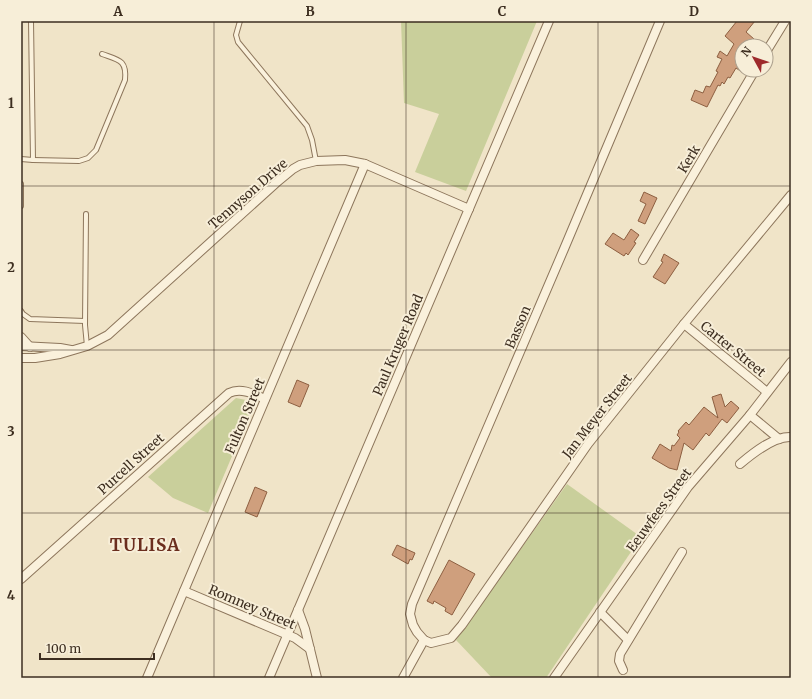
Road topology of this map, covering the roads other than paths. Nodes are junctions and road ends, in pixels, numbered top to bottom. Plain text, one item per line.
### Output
1 (31, 21) edge
2 (240, 21) edge
3 (549, 21) edge
4 (660, 21) edge
5 (785, 21) edge
6 (774, 39) edge
7 (102, 54) dead end
8 (751, 78) edge
9 (21, 159) edge
10 (33, 160) junction
11 (316, 161) junction
12 (365, 164) junction
13 (21, 184) edge
14 (791, 195) edge
15 (21, 206) edge
16 (469, 209) junction
17 (86, 214) dead end
18 (642, 260) dead end
19 (21, 311) edge
20 (85, 321) junction
21 (684, 324) junction
22 (21, 337) edge
23 (21, 346) edge
24 (87, 346) junction
25 (30, 347) junction
26 (72, 350) junction
27 (21, 358) edge
28 (791, 362) edge
29 (767, 392) junction
30 (265, 399) junction
31 (750, 415) junction
32 (791, 437) edge
33 (779, 439) junction
34 (740, 464) dead end
35 (682, 552) dead end
36 (21, 579) edge
37 (184, 591) junction
38 (298, 610) junction
39 (600, 612) junction
40 (287, 636) junction
41 (424, 640) junction
42 (628, 640) junction
43 (310, 649) junction
44 (623, 670) dead end
45 (147, 678) edge
46 (269, 678) edge
47 (317, 678) edge
48 (404, 678) edge
49 (554, 678) edge

1 - 10 lane
2 - 11 lane
3 - 16 street, Paul Kruger Road
4 - 41 street, Basson
5 - 6 street
7 - 10 lane
8 - 18 street, Kerk
9 - 10 lane
11 - 12 street, Tennyson Drive
11 - 24 street, Tennyson Drive
12 - 16 street, Tennyson Drive
12 - 30 street, Fulton Street
13 - 15 lane
14 - 21 street, Jan Meyer Street
16 - 38 street, Paul Kruger Road
17 - 20 lane
19 - 20 lane
20 - 24 lane
21 - 29 street, Carter Street
21 - 41 street, Jan Meyer Street
22 - 25 street
23 - 25 street, Tennyson Drive
24 - 26 street, Tennyson Drive
25 - 26 street, Tennyson Drive
26 - 27 street, Tennyson Drive
28 - 29 street, Eeuwfees Street
29 - 31 street, Eeuwfees Street
30 - 36 street, Purcell Street
30 - 37 street, Fulton Street
31 - 33 street
31 - 39 street, Eeuwfees Street
32 - 33 street
33 - 34 street
35 - 42 street
37 - 40 street, Romney Street
37 - 45 street, Fulton Street
38 - 40 street, Paul Kruger Road
38 - 43 street
39 - 42 street
39 - 49 street, Eeuwfees Street
40 - 43 street, Romney Street
40 - 46 street, Paul Kruger Road
41 - 48 street
42 - 44 street
43 - 47 street

